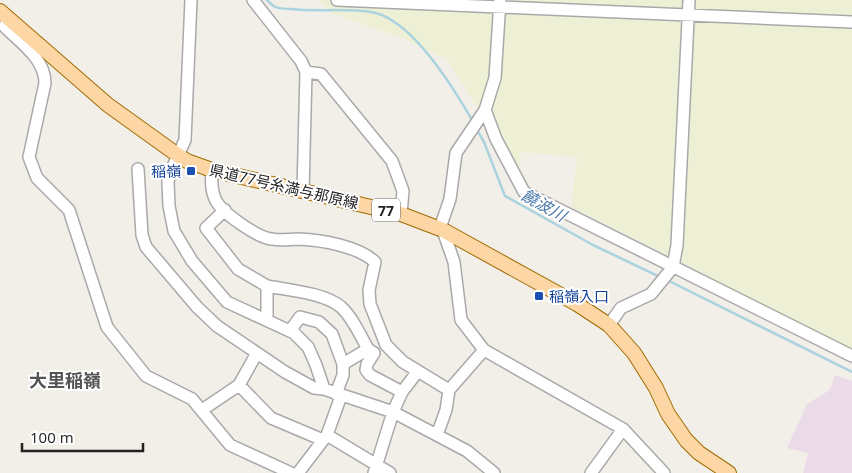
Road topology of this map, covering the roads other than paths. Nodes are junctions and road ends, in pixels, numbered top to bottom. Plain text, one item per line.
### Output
1 (191, 0) edge
2 (253, 0) edge
3 (337, 0) edge
4 (689, 0) edge
5 (500, 4) edge
6 (4, 14) edge
7 (688, 15) junction
8 (852, 22) edge
9 (306, 72) junction
10 (485, 110) junction
11 (179, 156) junction
12 (138, 169) dead end
13 (212, 170) junction
14 (303, 191) junction
15 (225, 210) junction
16 (401, 214) junction
17 (443, 230) junction
18 (673, 267) junction
19 (267, 286) junction
20 (267, 319) junction
21 (609, 326) junction
22 (290, 331) junction
23 (386, 345) junction
24 (484, 350) junction
25 (371, 351) junction
26 (257, 353) junction
27 (852, 356) edge
28 (343, 364) junction
29 (418, 371) junction
30 (239, 384) junction
31 (324, 389) junction
32 (449, 390) junction
33 (402, 392) junction
34 (338, 395) junction
35 (202, 410) junction
36 (393, 412) junction
37 (623, 428) junction
38 (437, 435) junction
39 (325, 438) junction
40 (375, 469) edge
41 (292, 473) edge
42 (298, 473) edge
43 (390, 473) edge
44 (494, 473) edge
45 (591, 473) edge
46 (664, 473) edge
47 (729, 473) edge

1 - 11 street
2 - 9 street
3 - 5 street
4 - 7 street
5 - 7 street
5 - 10 street
6 - 11 main road, 県道77号糸満与那原線 / 77
6 - 35 street
7 - 8 street
7 - 18 street
9 - 14 street
9 - 16 street
10 - 17 street
10 - 18 street
11 - 13 main road, 県道77号糸満与那原線 / 77
11 - 20 street
12 - 26 street
13 - 14 main road, 県道77号糸満与那原線 / 77
13 - 15 street
14 - 16 main road, 県道77号糸満与那原線 / 77
15 - 19 street
15 - 23 street
16 - 17 main road, 県道77号糸満与那原線 / 77
17 - 21 main road, 県道77号糸満与那原線 / 77
17 - 24 street
18 - 21 street
18 - 27 street
19 - 20 street
19 - 25 street
20 - 22 street
21 - 47 main road, 県道77号糸満与那原線 / 77
22 - 28 street
22 - 31 street
23 - 25 street
23 - 29 street
24 - 32 street
24 - 37 street
25 - 28 street
25 - 33 street
26 - 30 street
26 - 31 street
28 - 34 street
29 - 32 street
29 - 33 street
30 - 35 street
30 - 39 street
31 - 34 street
32 - 38 street
33 - 36 street
34 - 36 street
34 - 39 street
35 - 41 street
36 - 38 street
36 - 40 street
37 - 45 street
37 - 46 street
38 - 44 street
39 - 40 street
39 - 42 street
40 - 43 street

